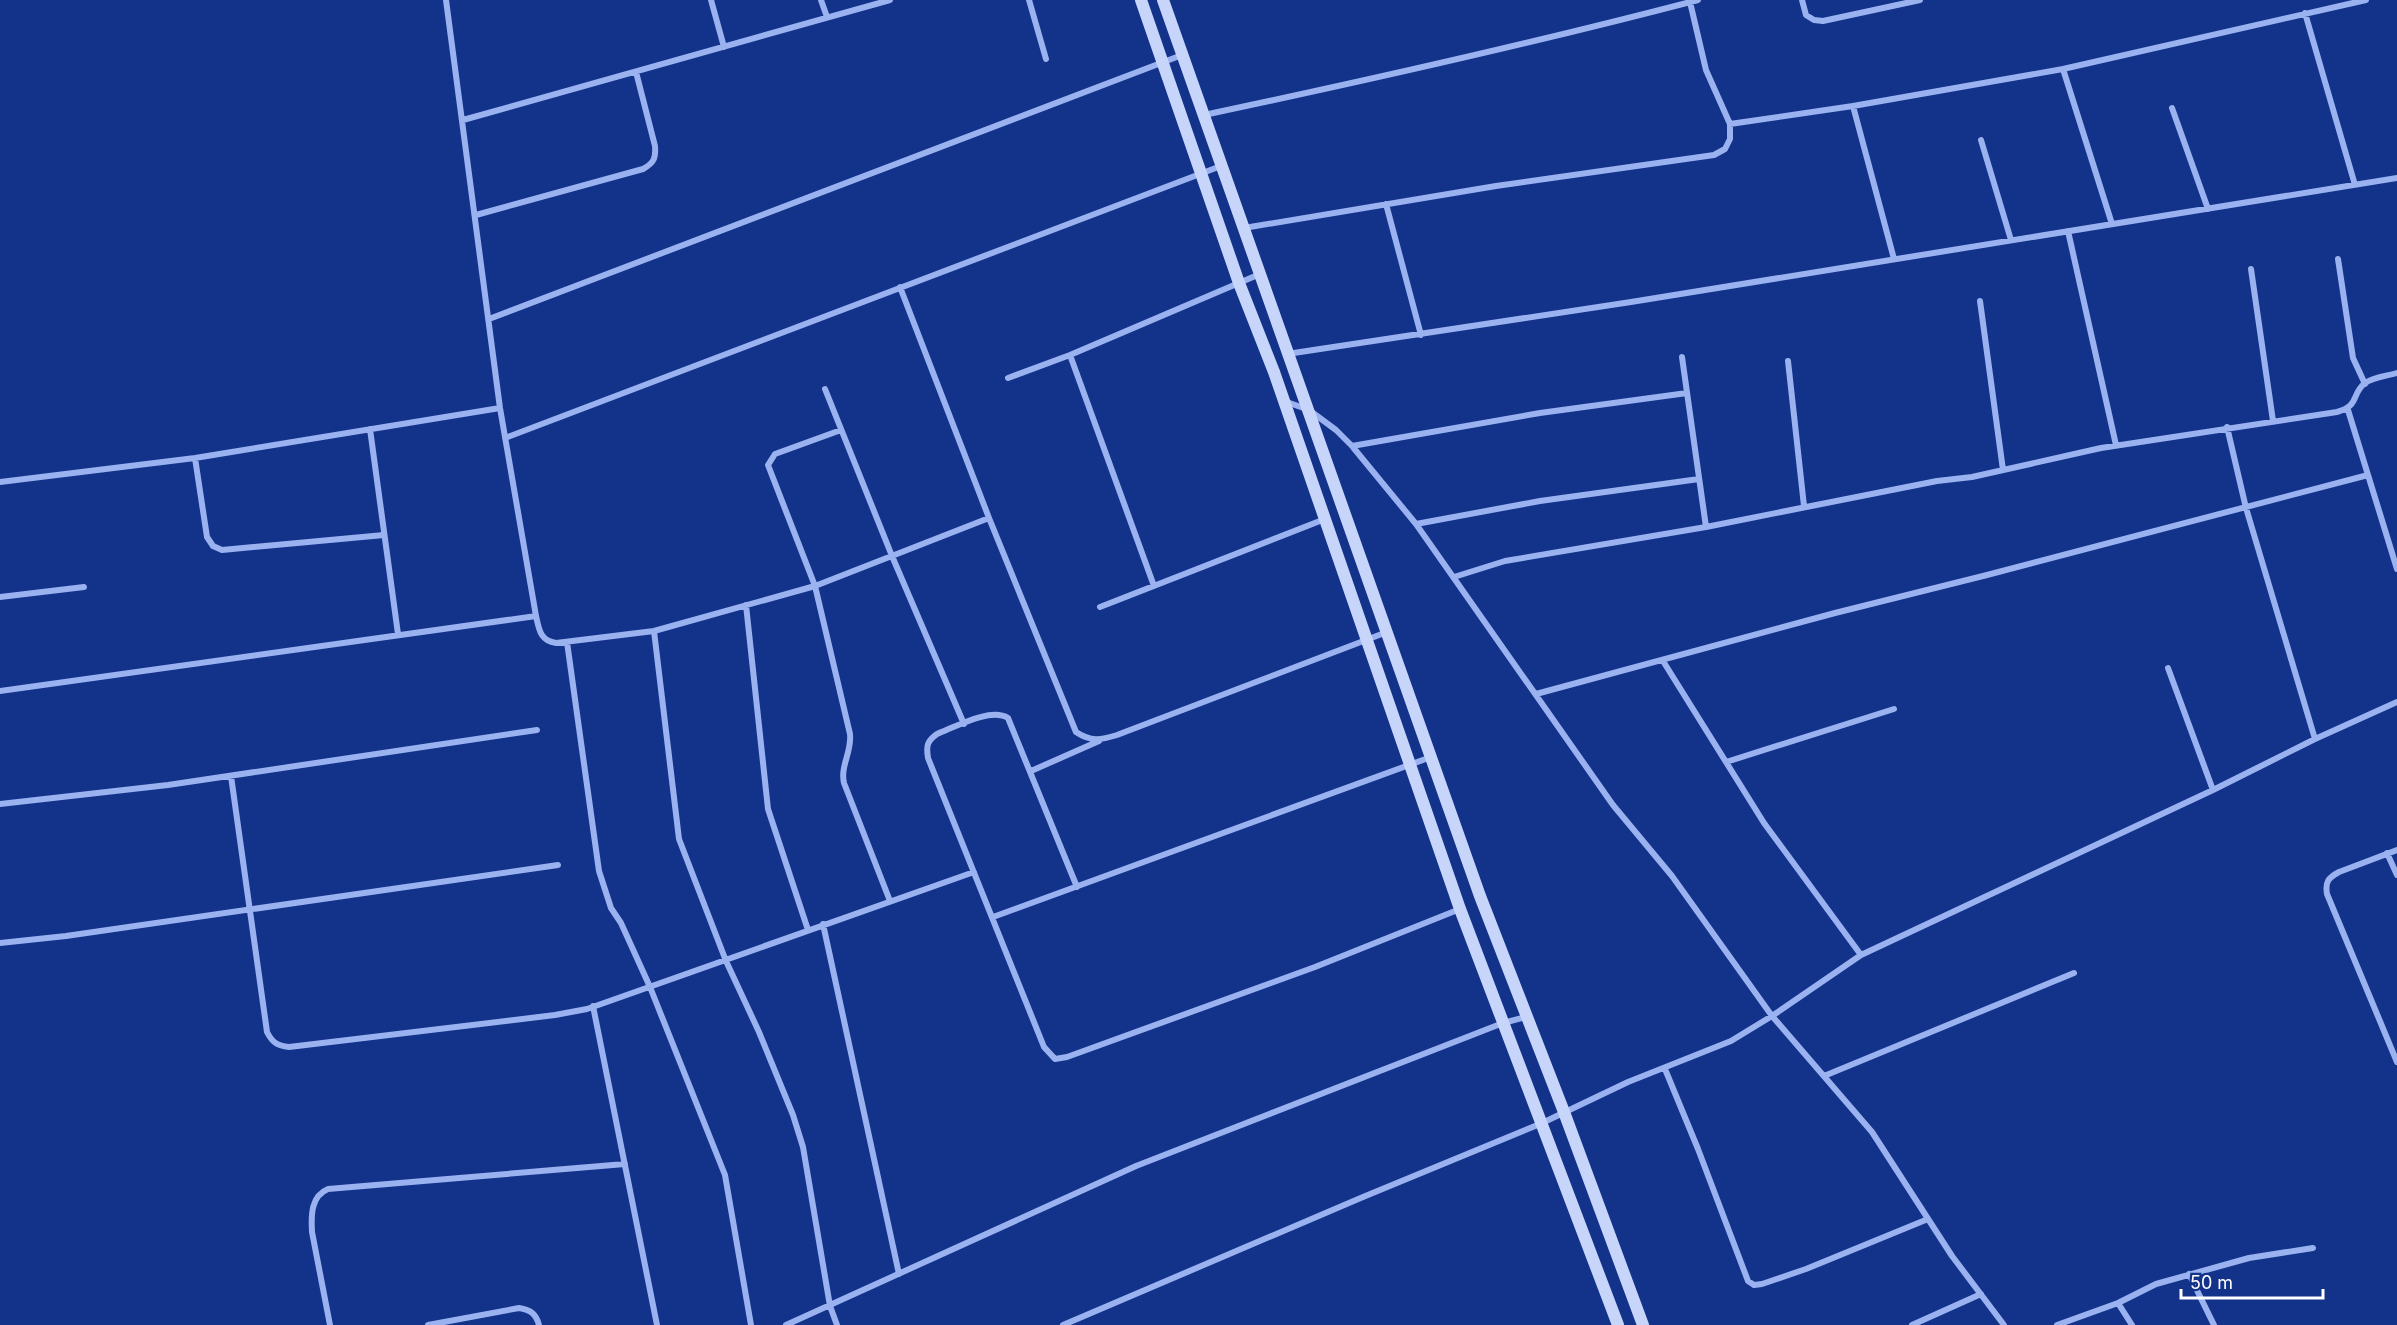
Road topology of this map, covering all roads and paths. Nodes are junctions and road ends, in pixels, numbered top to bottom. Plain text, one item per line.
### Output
1 (446, 0) edge
2 (711, 0) edge
3 (821, 0) edge
4 (890, 0) edge
5 (1029, 0) edge
6 (1141, 0) edge
7 (1162, 0) edge
8 (1698, 0) edge
9 (1802, 0) edge
10 (1920, 0) edge
11 (2366, 0) edge
12 (1690, 2) junction
13 (2305, 13) junction
14 (827, 17) junction
15 (724, 47) junction
16 (1182, 55) junction
17 (1046, 59) dead end
18 (1162, 63) junction
19 (2063, 69) junction
20 (636, 72) junction
21 (1853, 106) junction
22 (2172, 108) dead end
23 (1203, 115) junction
24 (464, 120) junction
25 (1730, 124) junction
26 (1981, 140) dead end
27 (1221, 166) junction
28 (1201, 174) junction
29 (2397, 178) edge
30 (2355, 185) junction
31 (1386, 204) junction
32 (2208, 209) junction
33 (476, 215) junction
34 (2112, 224) junction
35 (1244, 228) junction
36 (2068, 231) junction
37 (2011, 240) junction
38 (1894, 259) junction
39 (2338, 259) dead end
40 (2252, 269) dead end
41 (1260, 274) junction
42 (1239, 283) junction
43 (900, 287) junction
44 (1980, 301) dead end
45 (489, 319) junction
46 (1421, 335) junction
47 (1286, 355) junction
48 (1070, 356) junction
49 (1682, 357) dead end
50 (1788, 361) dead end
51 (2397, 373) edge
52 (1008, 378) dead end
53 (2365, 384) junction
54 (825, 389) dead end
55 (1687, 393) junction
56 (1284, 401) junction
57 (500, 408) junction
58 (1309, 410) junction
59 (2348, 410) junction
60 (2273, 421) junction
61 (2227, 427) junction
62 (370, 429) junction
63 (841, 430) junction
64 (505, 438) junction
65 (2116, 445) junction
66 (1352, 446) junction
67 (195, 458) junction
68 (2003, 470) junction
69 (2368, 475) junction
70 (1700, 479) junction
71 (0, 482) edge
72 (1804, 506) junction
73 (2246, 508) junction
74 (988, 518) junction
75 (1325, 519) junction
76 (1416, 524) junction
77 (1706, 527) junction
78 (384, 535) junction
79 (2397, 536) edge
80 (2388, 540) junction
81 (892, 556) junction
82 (2397, 569) edge
83 (1454, 577) junction
84 (1154, 585) junction
85 (815, 586) junction
86 (84, 587) dead end
87 (0, 597) edge
88 (746, 605) junction
89 (1100, 607) dead end
90 (536, 616) junction
91 (654, 631) junction
92 (1387, 632) junction
93 (398, 634) junction
94 (1367, 639) junction
95 (567, 642) junction
96 (1663, 660) junction
97 (2168, 668) dead end
98 (0, 691) edge
99 (1536, 694) junction
100 (2397, 702) edge
101 (1894, 709) dead end
102 (964, 724) junction
103 (537, 730) dead end
104 (2315, 739) junction
105 (1100, 740) junction
106 (1431, 757) junction
107 (1726, 762) junction
108 (1409, 765) junction
109 (1031, 771) junction
110 (231, 776) junction
111 (2213, 790) junction
112 (0, 804) edge
113 (2397, 850) edge
114 (2387, 854) junction
115 (558, 865) dead end
116 (974, 872) junction
117 (2397, 875) edge
118 (1077, 887) junction
119 (890, 901) junction
120 (1460, 909) junction
121 (249, 910) junction
122 (993, 917) junction
123 (823, 924) junction
124 (808, 930) junction
125 (0, 943) edge
126 (1861, 955) junction
127 (726, 961) junction
128 (2074, 973) dead end
129 (650, 987) junction
130 (593, 1006) junction
131 (1772, 1016) junction
132 (1526, 1017) junction
133 (1503, 1023) junction
134 (2397, 1062) edge
135 (1665, 1069) junction
136 (1824, 1076) junction
137 (1564, 1112) junction
138 (1540, 1124) junction
139 (624, 1164) junction
140 (1928, 1219) junction
141 (2313, 1248) dead end
142 (899, 1274) junction
143 (2189, 1274) junction
144 (1981, 1294) junction
145 (2118, 1304) junction
146 (830, 1306) junction
147 (1639, 1324) edge
148 (330, 1325) edge
149 (428, 1325) edge
150 (539, 1325) edge
151 (657, 1325) edge
152 (751, 1325) edge
153 (786, 1325) edge
154 (837, 1325) edge
155 (1063, 1325) edge
156 (1618, 1325) edge
157 (1912, 1325) edge
158 (2004, 1325) edge
159 (2057, 1325) edge
160 (2132, 1325) edge
161 (2214, 1325) edge

1 - 24 street
2 - 15 street
3 - 14 street
4 - 14 street
5 - 17 street
6 - 18 main road
7 - 16 main road
8 - 12 street
9 - 10 street
11 - 13 street
12 - 23 street
12 - 25 street
13 - 19 street
13 - 30 street
14 - 15 street
15 - 20 street
16 - 18 street
16 - 23 main road
18 - 28 main road
18 - 45 street
19 - 21 street
19 - 34 street
20 - 24 street
20 - 33 street
21 - 25 street
21 - 38 street
22 - 32 street
23 - 27 main road
24 - 33 street
25 - 31 street
26 - 37 street
27 - 28 street
27 - 35 main road
28 - 42 main road
28 - 43 street
29 - 30 street
30 - 32 street
31 - 35 street
31 - 46 street
32 - 34 street
33 - 45 street
34 - 36 street
35 - 41 main road
36 - 37 street
36 - 65 street
37 - 38 street
38 - 46 street
39 - 53 street
40 - 60 street
41 - 42 street
41 - 47 main road
42 - 48 street
42 - 56 main road
43 - 64 street
43 - 74 street
44 - 68 street
45 - 57 street
46 - 47 street
47 - 58 main road
48 - 52 street
48 - 84 street
49 - 55 street
50 - 72 street
51 - 53 street
53 - 59 street
54 - 63 street
55 - 66 street
55 - 70 street
56 - 58 street
56 - 75 main road
57 - 62 street
57 - 64 street
58 - 66 street
58 - 92 main road
59 - 60 street
59 - 69 street
60 - 61 street
61 - 65 street
61 - 73 street
62 - 67 street
62 - 78 street
63 - 81 street
63 - 85 street
64 - 90 street
65 - 68 street
66 - 76 street
67 - 71 street
67 - 78 street
68 - 72 street
69 - 73 street
69 - 80 street
70 - 76 street
70 - 77 street
72 - 77 street
73 - 96 street
73 - 104 street
74 - 81 street
74 - 105 street
75 - 84 street
75 - 94 main road
76 - 83 street
77 - 83 street
78 - 93 street
79 - 80 street
80 - 82 street
81 - 85 street
81 - 102 street
83 - 99 street
84 - 89 street
85 - 88 street
85 - 119 street
86 - 87 street
88 - 91 street
88 - 124 street
90 - 93 street
90 - 95 street
91 - 95 street
91 - 127 street
92 - 94 street
92 - 106 main road
93 - 98 street
94 - 105 street
94 - 108 main road
95 - 129 street
96 - 99 street
96 - 107 street
97 - 111 street
99 - 131 street
100 - 104 street
101 - 107 street
102 - 109 street
102 - 116 street
103 - 110 street
104 - 111 street
105 - 109 street
106 - 108 street
106 - 132 main road
107 - 126 street
108 - 118 street
108 - 120 main road
109 - 118 street
110 - 112 street
110 - 121 street
111 - 126 street
113 - 114 street
114 - 117 street
114 - 134 street
115 - 121 street
116 - 119 street
116 - 122 street
118 - 122 street
119 - 123 street
120 - 122 street
120 - 133 main road
121 - 125 street
121 - 130 street
123 - 124 street
123 - 142 street
124 - 127 street
126 - 131 street
127 - 129 street
127 - 146 street
128 - 136 street
129 - 130 street
129 - 152 street
130 - 139 street
131 - 135 street
131 - 136 street
132 - 133 street
132 - 137 main road
133 - 138 main road
133 - 142 street
135 - 137 street
135 - 140 street
136 - 140 street
137 - 138 street
137 - 147 main road
138 - 155 street
138 - 156 main road
139 - 148 street
139 - 151 street
140 - 144 street
141 - 143 street
142 - 146 street
143 - 145 street
143 - 161 street
144 - 157 street
144 - 158 street
145 - 159 street
145 - 160 street
146 - 153 street
146 - 154 street
149 - 150 street

